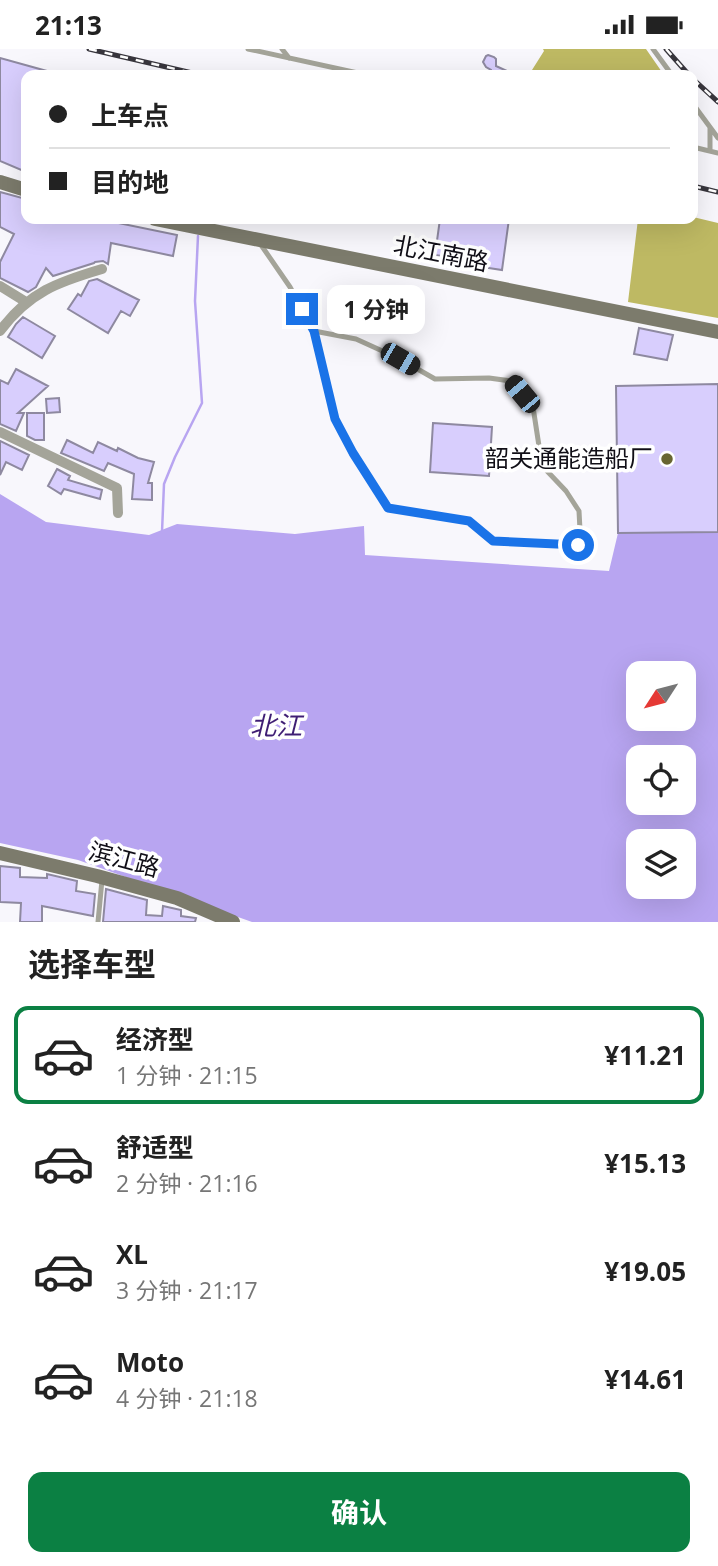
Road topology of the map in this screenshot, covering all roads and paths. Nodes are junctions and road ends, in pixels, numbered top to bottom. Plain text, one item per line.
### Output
1 (248, 49) edge
2 (282, 49) edge
3 (653, 49) edge
4 (289, 58) junction
5 (345, 70) edge
6 (668, 70) edge
7 (698, 111) edge
8 (710, 128) junction
9 (718, 138) edge
10 (698, 147) edge
11 (710, 150) junction
12 (718, 153) edge
13 (0, 183) edge
14 (21, 189) edge
15 (178, 224) edge
16 (258, 241) junction
17 (102, 268) dead end
18 (0, 286) edge
19 (26, 302) junction
20 (0, 331) edge
21 (314, 331) junction
22 (718, 332) edge
23 (0, 432) edge
24 (118, 513) dead end
25 (0, 853) edge
26 (102, 877) junction
27 (97, 922) edge
28 (233, 922) edge

1 - 4 lane
2 - 4 lane
3 - 6 lane
4 - 5 lane
7 - 8 lane
8 - 9 lane
8 - 11 lane
10 - 11 lane
11 - 12 lane
13 - 14 street
15 - 16 street, 北江南路
16 - 21 lane
16 - 22 street, 北江南路
17 - 19 street
18 - 19 street
19 - 20 street
21 - 21 lane
23 - 24 street
25 - 26 street, 滨江路
26 - 27 lane
26 - 28 street, 滨江路

